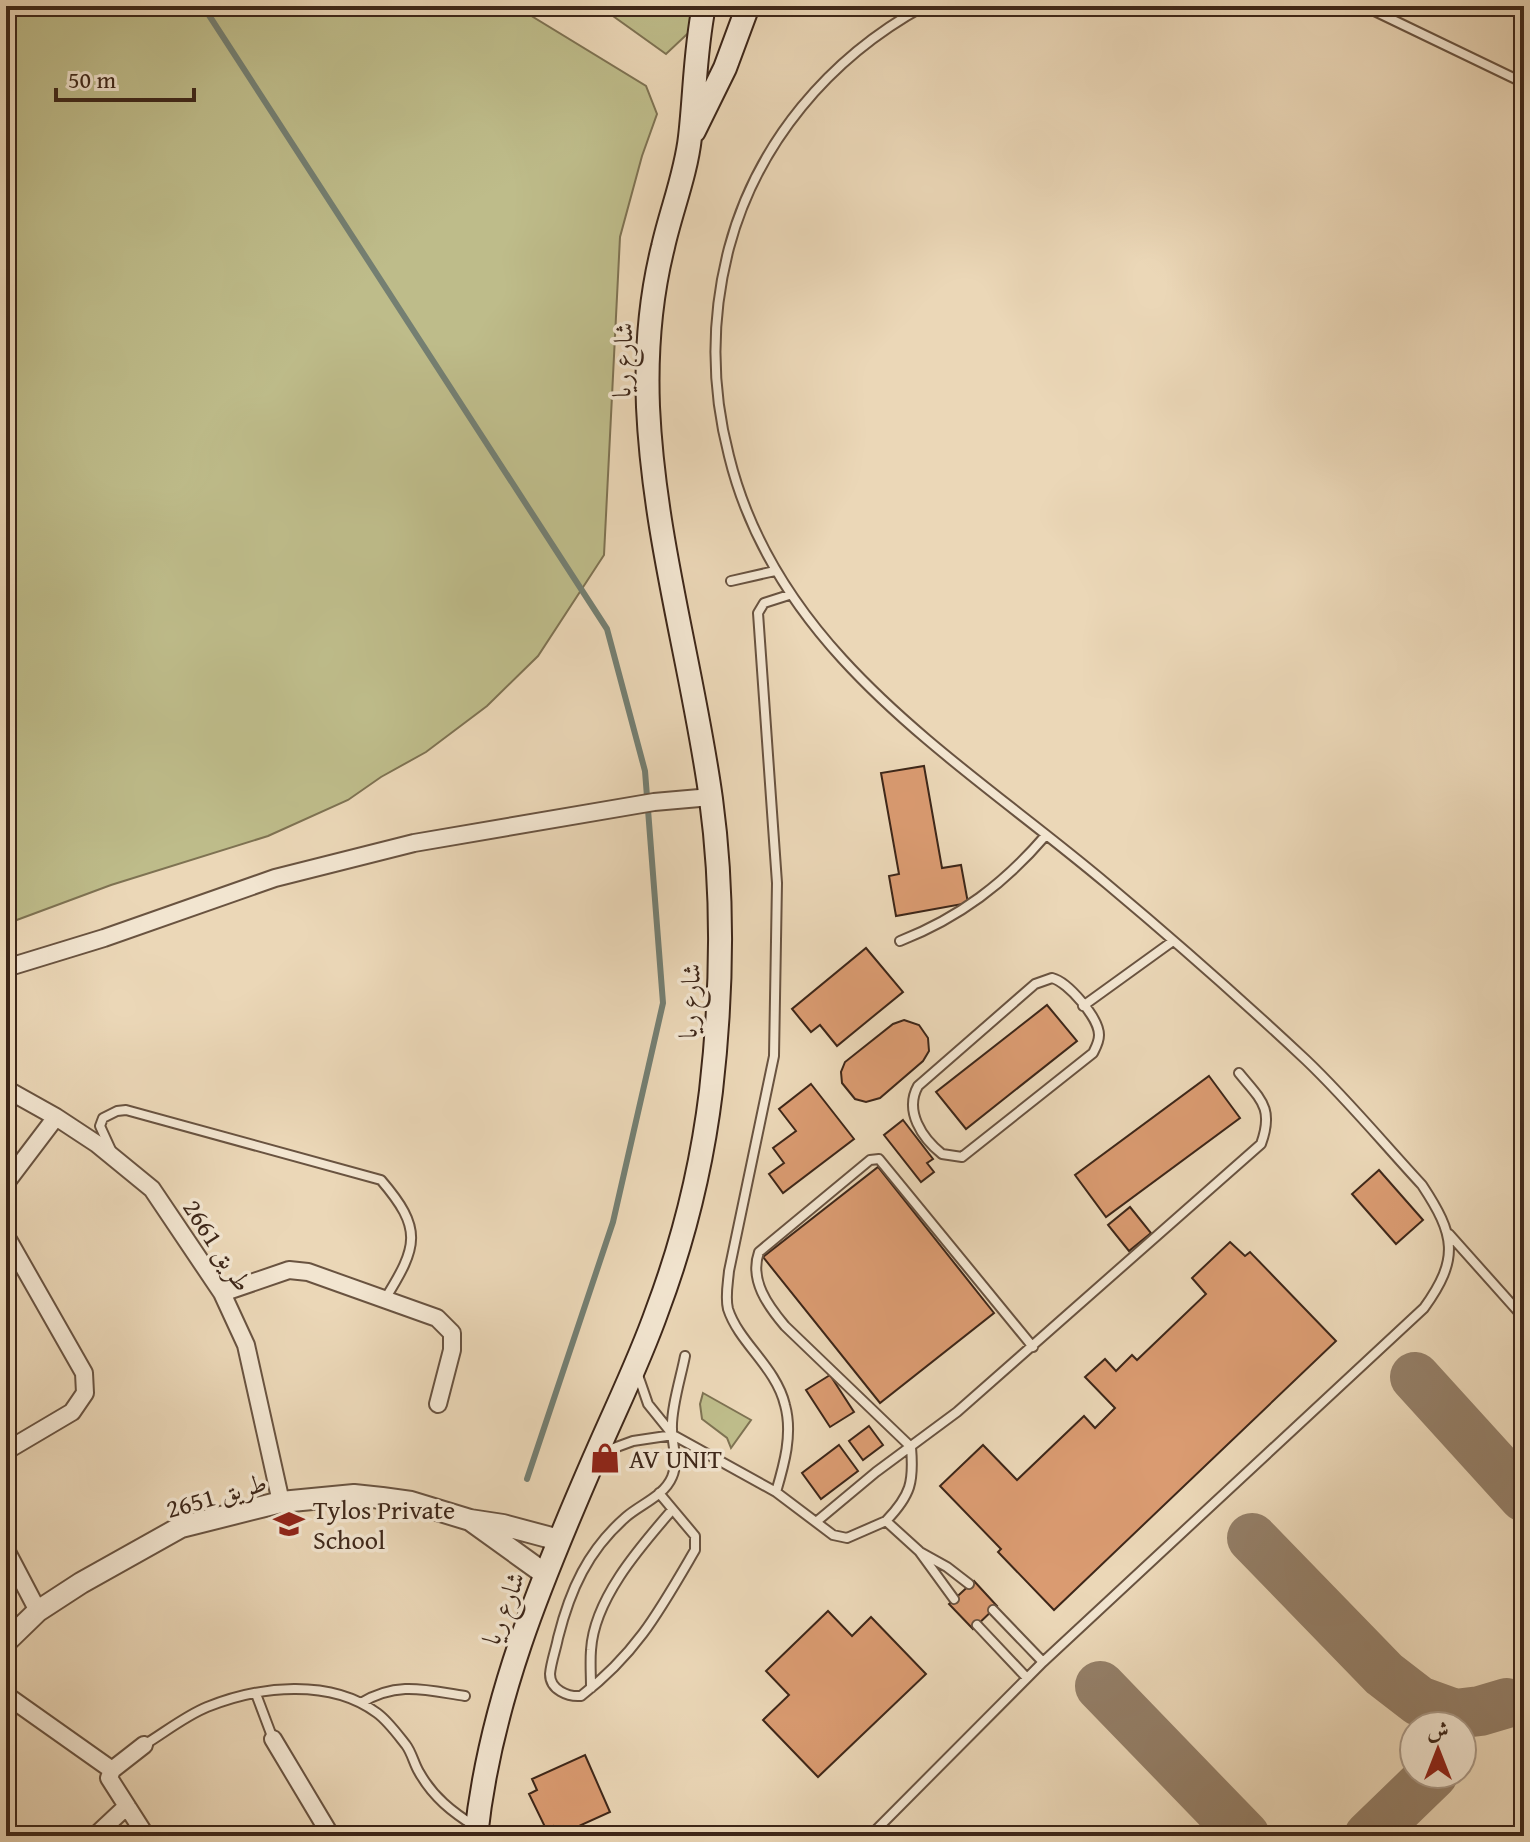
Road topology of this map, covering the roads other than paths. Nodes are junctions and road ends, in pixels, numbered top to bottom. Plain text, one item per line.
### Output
1 (704, 6) edge
2 (748, 6) edge
3 (924, 6) edge
4 (1364, 6) edge
5 (1524, 83) edge
6 (690, 140) junction
7 (775, 571) junction
8 (731, 581) dead end
9 (789, 595) junction
10 (711, 797) junction
11 (1046, 835) junction
12 (900, 941) dead end
13 (1173, 941) junction
14 (6, 968) edge
15 (1083, 1006) junction
16 (1239, 1073) dead end
17 (6, 1089) edge
18 (56, 1117) junction
19 (115, 1157) junction
20 (6, 1183) edge
21 (1449, 1234) junction
22 (6, 1236) edge
23 (222, 1293) junction
24 (385, 1299) junction
25 (1524, 1318) edge
26 (1033, 1347) junction
27 (685, 1356) dead end
28 (636, 1366) junction
29 (438, 1404) dead end
30 (673, 1435) junction
31 (911, 1447) junction
32 (6, 1451) edge
33 (595, 1456) junction
34 (776, 1492) junction
35 (659, 1493) junction
36 (281, 1502) junction
37 (672, 1510) junction
38 (470, 1520) junction
39 (886, 1521) junction
40 (816, 1522) junction
41 (559, 1540) junction
42 (6, 1550) edge
43 (919, 1551) junction
44 (545, 1574) junction
45 (969, 1584) dead end
46 (954, 1599) dead end
47 (993, 1610) dead end
48 (38, 1611) junction
49 (977, 1625) dead end
50 (6, 1642) edge
51 (1043, 1662) junction
52 (1027, 1678) junction
53 (591, 1688) junction
54 (256, 1694) junction
55 (6, 1695) edge
56 (465, 1696) dead end
57 (361, 1703) junction
58 (273, 1739) joint
59 (144, 1745) joint
60 (112, 1770) junction
61 (127, 1806) junction
62 (476, 1832) edge
63 (95, 1836) edge
64 (146, 1836) edge
65 (331, 1836) edge
66 (870, 1836) edge

1 - 6 main road
2 - 6 main road
3 - 7 lane
4 - 5 lane
6 - 10 main road, شارع ريا
7 - 8 lane
7 - 9 lane
9 - 11 lane
9 - 34 lane
10 - 14 street
10 - 28 main road, شارع ريا
11 - 12 lane
11 - 13 lane
13 - 15 lane
13 - 21 lane
15 - 15 lane
16 - 26 lane
17 - 18 street, طريق 2661
18 - 19 street, طريق 2661
18 - 20 street
19 - 23 street, طريق 2661
19 - 24 lane
21 - 25 lane
21 - 51 lane
22 - 32 street
23 - 24 street
23 - 36 street, طريق 2661
24 - 29 street
26 - 31 lane
26 - 31 lane
27 - 30 lane
28 - 30 lane
28 - 33 main road, شارع ريا
30 - 33 lane
30 - 34 lane
30 - 35 lane
31 - 39 lane
31 - 40 lane
33 - 41 main road, شارع ريا
34 - 40 lane
35 - 37 lane
35 - 53 lane
36 - 38 street, طريق 2651
36 - 48 street, طريق 2651
37 - 53 lane
37 - 53 lane
38 - 41 street, طريق 2651
38 - 44 street, طريق 2651
39 - 40 lane
39 - 43 lane
41 - 44 main road, شارع ريا
42 - 48 street
43 - 45 lane
43 - 46 lane
44 - 62 main road, شارع ريا
47 - 51 lane
48 - 50 street, طريق 2651
49 - 52 lane
51 - 52 lane
52 - 66 lane
54 - 57 lane
54 - 58 lane
54 - 59 lane
55 - 60 street
56 - 57 lane
57 - 62 lane
58 - 65 street
59 - 60 street
60 - 61 street
61 - 63 street
61 - 64 street

